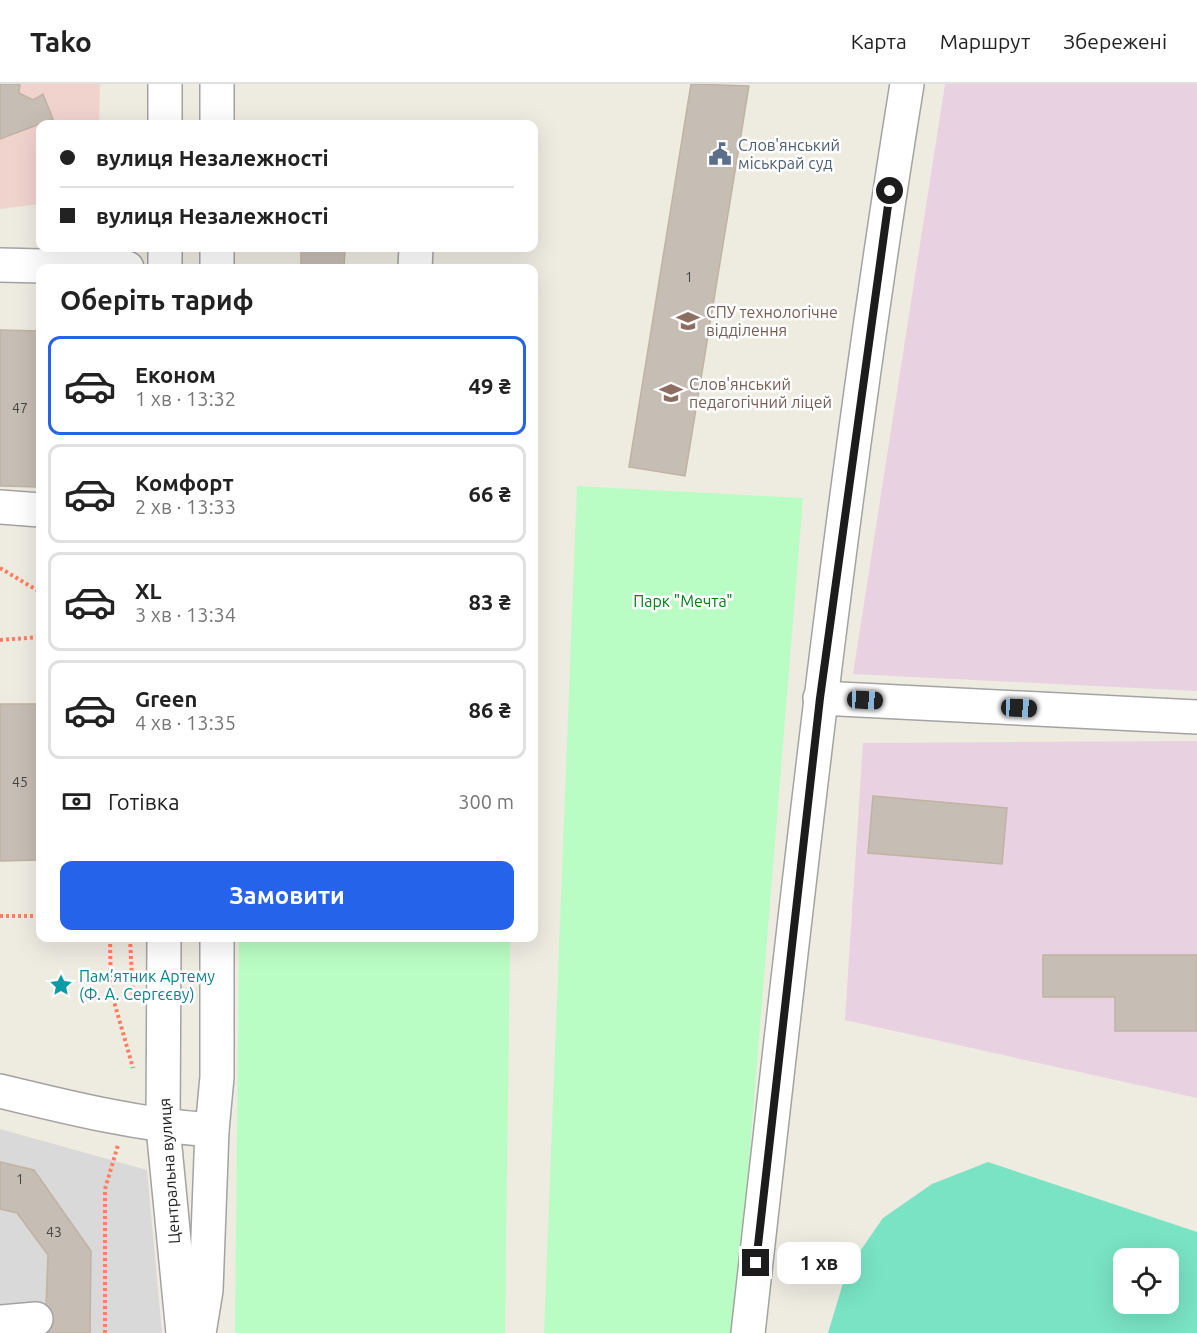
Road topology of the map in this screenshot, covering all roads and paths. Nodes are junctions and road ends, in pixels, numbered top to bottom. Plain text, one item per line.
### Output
1 (165, 84) edge
2 (218, 84) edge
3 (907, 84) edge
4 (165, 120) edge
5 (217, 120) edge
6 (0, 265) edge
7 (36, 266) edge
8 (0, 507) edge
9 (36, 510) edge
10 (0, 568) edge
11 (36, 590) edge
12 (36, 636) edge
13 (0, 640) edge
14 (820, 698) junction
15 (1197, 717) edge
16 (0, 916) edge
17 (36, 916) edge
18 (110, 942) edge
19 (164, 942) edge
20 (217, 942) edge
21 (134, 1069) dead end
22 (0, 1091) edge
23 (125, 1120) junction
24 (163, 1127) junction
25 (212, 1130) junction
26 (36, 1319) dead end
27 (0, 1322) edge
28 (105, 1333) edge
29 (183, 1333) edge
30 (199, 1333) edge
31 (748, 1333) edge

1 - 4 street
2 - 5 street
3 - 14 street
6 - 7 street
8 - 9 street
10 - 11 path
12 - 13 path
14 - 15 street
14 - 31 street
16 - 17 path
18 - 21 path
19 - 24 street, Центральна вулиця
20 - 25 street, Центральна вулиця
22 - 23 street
23 - 24 street
23 - 28 path
24 - 25 street
24 - 29 street, Центральна вулиця
25 - 30 street, Центральна вулиця
26 - 27 street

